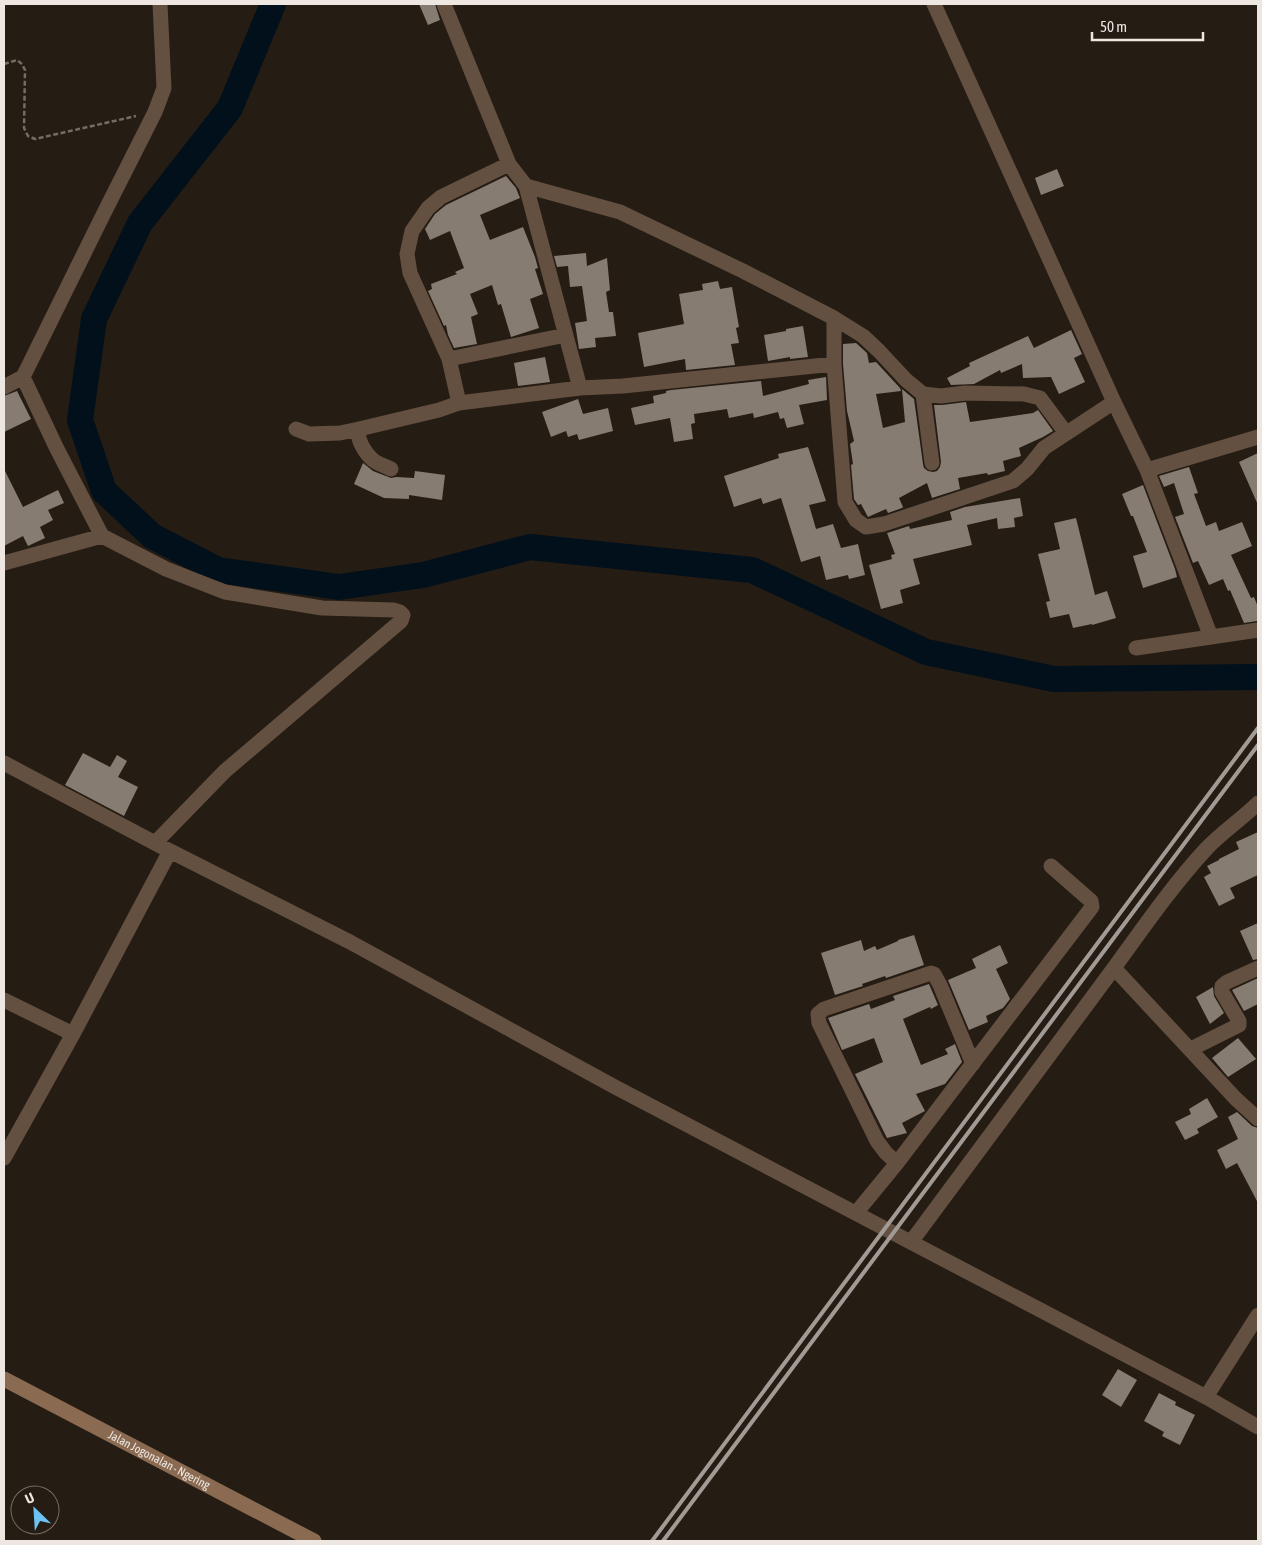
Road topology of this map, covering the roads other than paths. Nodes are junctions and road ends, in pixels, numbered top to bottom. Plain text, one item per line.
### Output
1 (160, 4) edge
2 (444, 4) edge
3 (934, 4) edge
4 (509, 164) junction
5 (526, 186) junction
6 (834, 318) junction
7 (566, 334) junction
8 (449, 360) junction
9 (834, 364) junction
10 (23, 377) junction
11 (4, 387) edge
12 (580, 388) junction
13 (923, 394) junction
14 (1114, 402) junction
15 (459, 403) junction
16 (359, 428) junction
17 (296, 429) dead end
18 (1066, 433) junction
19 (1258, 437) edge
20 (932, 463) dead end
21 (391, 469) dead end
22 (1147, 470) junction
23 (102, 536) junction
24 (4, 563) edge
25 (1258, 630) edge
26 (1211, 637) junction
27 (1136, 648) dead end
28 (4, 763) edge
29 (1258, 802) edge
30 (155, 843) junction
31 (170, 851) junction
32 (1051, 866) dead end
33 (1114, 968) junction
34 (1258, 968) edge
35 (4, 1000) edge
36 (73, 1034) junction
37 (1191, 1049) junction
38 (973, 1064) junction
39 (1258, 1119) edge
40 (4, 1158) edge
41 (897, 1163) junction
42 (856, 1213) junction
43 (910, 1242) junction
44 (1258, 1315) edge
45 (4, 1379) edge
46 (1206, 1397) junction
47 (1258, 1427) edge
48 (314, 1541) edge

1 - 10 street
2 - 4 street
3 - 14 street
4 - 5 street
4 - 8 street
5 - 6 street
5 - 7 street
6 - 9 street
6 - 13 street
7 - 8 street
7 - 12 street
8 - 15 street
9 - 12 street
9 - 18 street
10 - 11 street
10 - 23 street
12 - 15 street
13 - 18 street
13 - 20 street
14 - 18 street
14 - 22 street
15 - 16 street
16 - 17 street
16 - 21 street
19 - 22 street
22 - 26 street
23 - 24 street
23 - 30 street
25 - 26 street
26 - 27 street
28 - 30 street
29 - 33 street
30 - 31 street
31 - 36 street
31 - 42 street
32 - 38 street
33 - 37 street
33 - 43 street
34 - 37 street
35 - 36 street
36 - 40 street
37 - 39 street
38 - 41 street
38 - 41 street
41 - 42 street
42 - 43 street
43 - 46 street
44 - 46 street
45 - 48 main road, Jalan Jogonalan - Ngering
46 - 47 street

